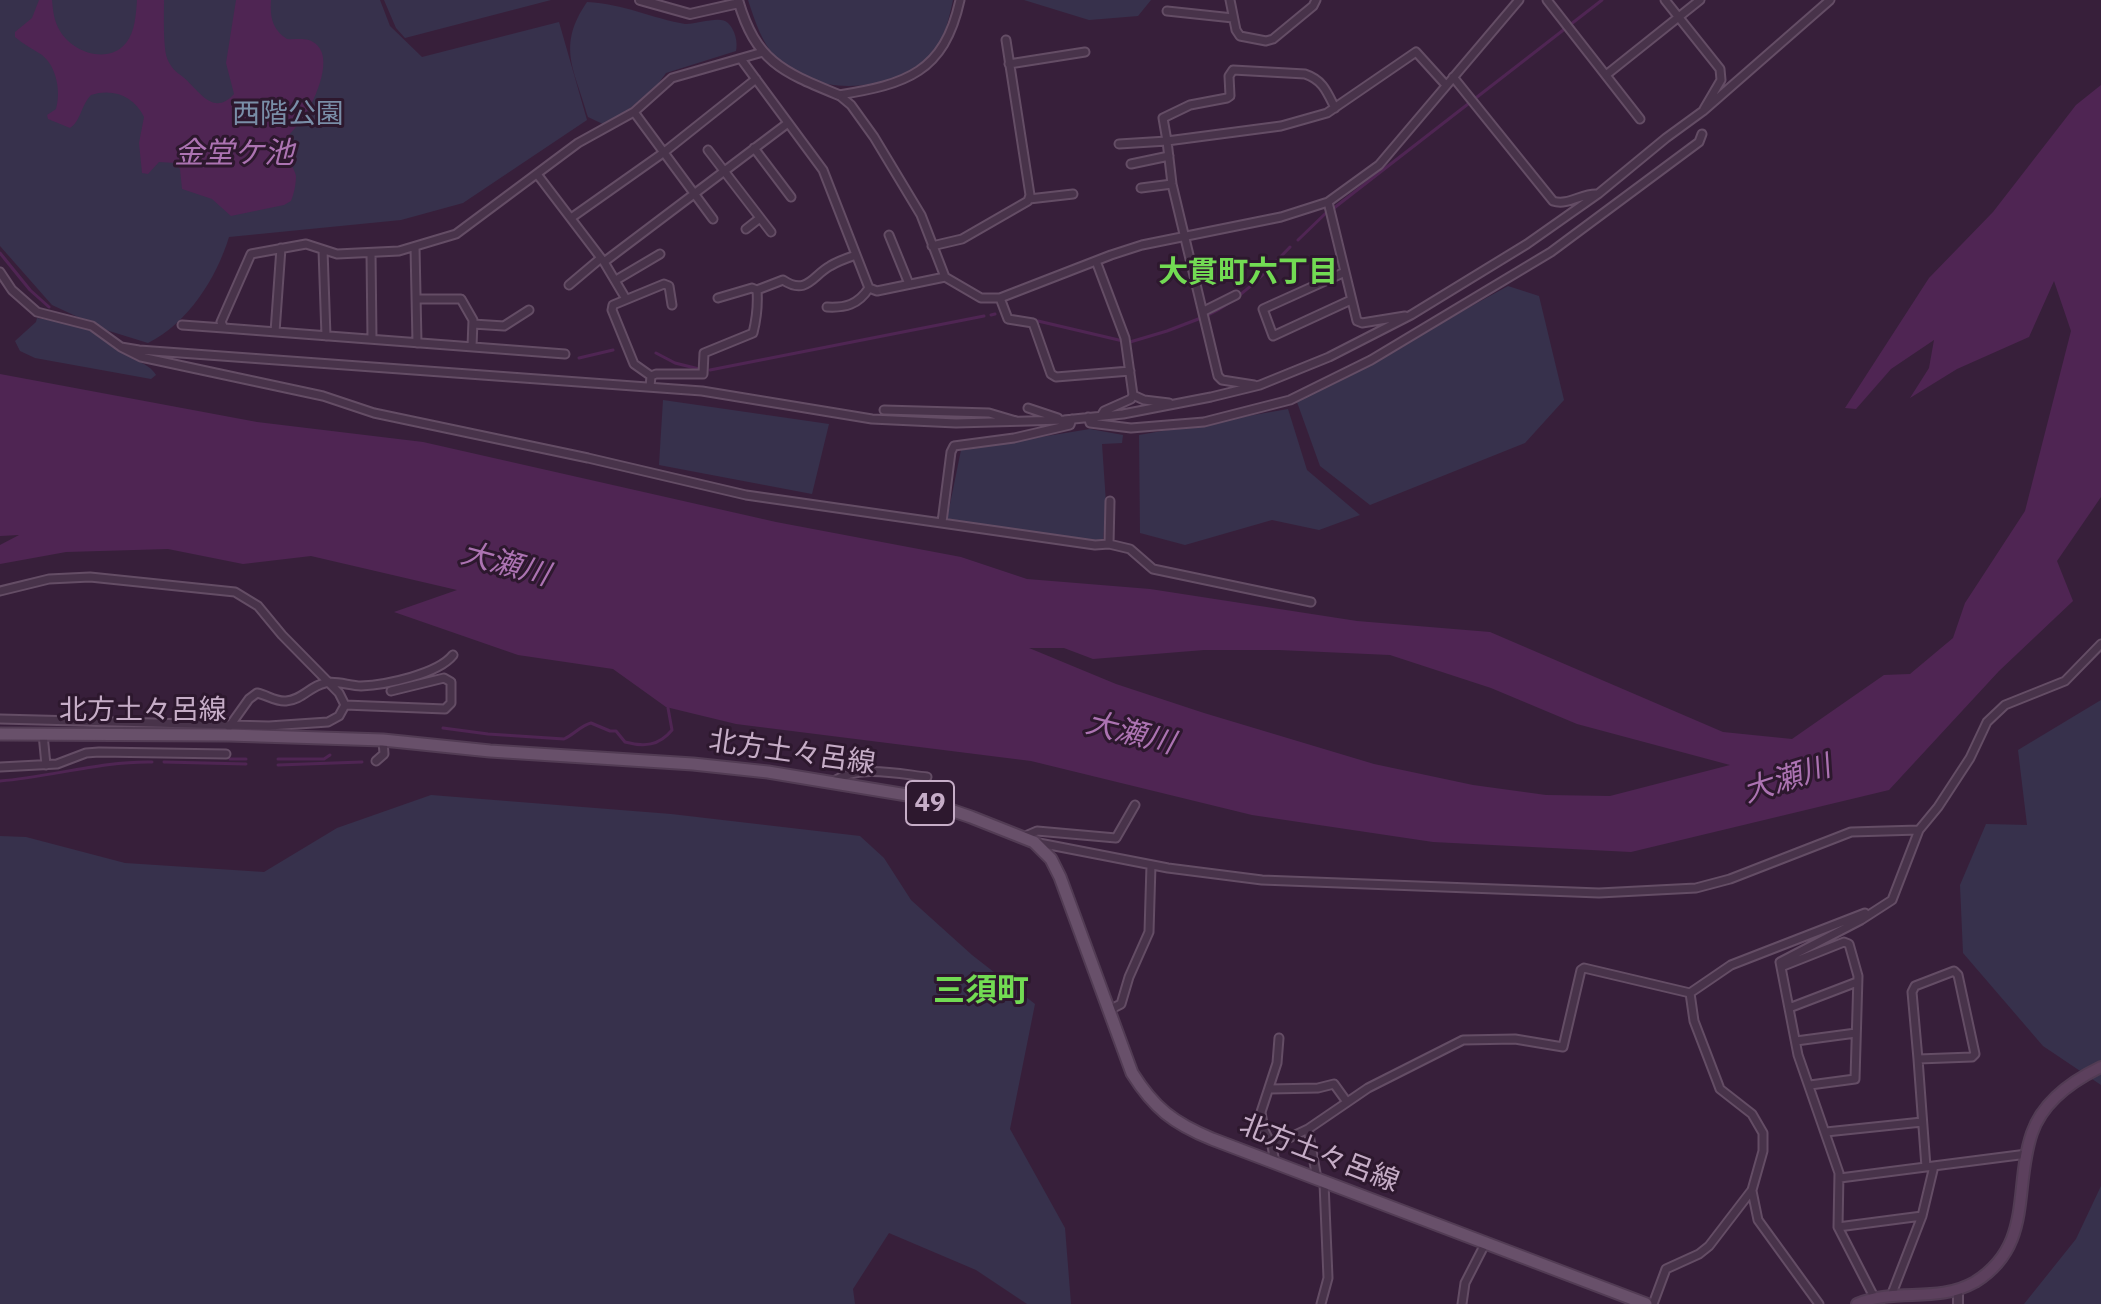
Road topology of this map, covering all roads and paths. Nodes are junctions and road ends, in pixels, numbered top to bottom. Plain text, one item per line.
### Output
1 (640, 0) edge
2 (960, 0) edge
3 (1230, 0) edge
4 (1316, 0) edge
5 (1519, 0) edge
6 (1547, 0) edge
7 (1665, 0) edge
8 (1700, 0) edge
9 (1830, 0) edge
10 (738, 2) edge
11 (1167, 11) dead end
12 (1678, 17) junction
13 (1233, 18) junction
14 (1006, 40) dead end
15 (763, 52) junction
16 (1085, 52) dead end
17 (741, 59) junction
18 (1009, 64) junction
19 (1606, 75) junction
20 (1453, 77) junction
21 (756, 79) junction
22 (1445, 84) junction
23 (839, 95) junction
24 (1335, 108) junction
25 (1703, 111) junction
26 (634, 112) junction
27 (1640, 119) dead end
28 (788, 123) junction
29 (1702, 134) dead end
30 (1167, 141) junction
31 (1119, 144) dead end
32 (754, 148) junction
33 (708, 150) dead end
34 (663, 153) junction
35 (1169, 156) junction
36 (1131, 164) dead end
37 (723, 172) junction
38 (537, 174) junction
39 (1172, 184) junction
40 (1141, 188) dead end
41 (694, 194) junction
42 (1073, 194) dead end
43 (1598, 194) junction
44 (791, 197) dead end
45 (1029, 199) junction
46 (1328, 202) junction
47 (571, 218) junction
48 (760, 218) junction
49 (713, 219) dead end
50 (746, 229) dead end
51 (771, 232) dead end
52 (889, 235) dead end
53 (1185, 236) junction
54 (932, 246) junction
55 (415, 247) junction
56 (281, 248) junction
57 (323, 250) junction
58 (371, 253) junction
59 (660, 254) dead end
60 (856, 255) junction
61 (603, 260) junction
62 (1096, 261) junction
63 (0, 272) edge
64 (1345, 272) junction
65 (945, 277) junction
66 (616, 280) junction
67 (909, 284) junction
68 (569, 285) dead end
69 (869, 288) junction
70 (0, 289) edge
71 (12, 290) junction
72 (757, 290) junction
73 (1236, 295) dead end
74 (718, 298) dead end
75 (1000, 298) junction
76 (417, 299) junction
77 (626, 299) junction
78 (1351, 300) junction
79 (672, 305) dead end
80 (827, 307) dead end
81 (529, 310) dead end
82 (1204, 311) junction
83 (1411, 315) junction
84 (473, 324) junction
85 (182, 325) dead end
86 (224, 328) junction
87 (275, 332) junction
88 (326, 336) junction
89 (372, 339) junction
90 (417, 343) junction
91 (121, 347) junction
92 (472, 347) junction
93 (565, 354) dead end
94 (1130, 371) junction
95 (651, 376) junction
96 (1255, 386) junction
97 (650, 387) junction
98 (1133, 395) junction
99 (1179, 404) junction
100 (1028, 408) dead end
101 (884, 410) dead end
102 (1101, 416) junction
103 (1088, 417) junction
104 (1068, 419) junction
105 (1018, 422) junction
106 (1110, 501) dead end
107 (942, 522) junction
108 (1109, 544) junction
109 (0, 591) edge
110 (1311, 602) dead end
111 (2101, 644) edge
112 (453, 655) dead end
113 (327, 682) junction
114 (391, 691) dead end
115 (345, 705) junction
116 (0, 719) edge
117 (227, 730) junction
118 (0, 734) edge
119 (43, 734) junction
120 (383, 740) junction
121 (226, 754) dead end
122 (376, 761) dead end
123 (46, 765) junction
124 (0, 767) edge
125 (927, 777) dead end
126 (833, 782) junction
127 (1135, 805) dead end
128 (1919, 830) junction
129 (1029, 839) junction
130 (1151, 865) junction
131 (1880, 907) junction
132 (1781, 967) junction
133 (1857, 982) junction
134 (1690, 993) junction
135 (1789, 1008) junction
136 (1109, 1010) junction
137 (1856, 1033) junction
138 (1279, 1038) dead end
139 (1796, 1041) junction
140 (1918, 1059) junction
141 (2101, 1067) edge
142 (1810, 1085) junction
143 (1270, 1089) junction
144 (1347, 1102) junction
145 (1922, 1122) junction
146 (1308, 1129) junction
147 (1826, 1132) junction
148 (1272, 1146) junction
149 (2027, 1154) junction
150 (1275, 1163) junction
151 (1930, 1166) junction
152 (1840, 1178) junction
153 (1319, 1181) junction
154 (1752, 1190) junction
155 (1922, 1216) junction
156 (1838, 1227) junction
157 (1485, 1244) junction
158 (1958, 1291) junction
159 (1891, 1296) junction
160 (1874, 1297) junction
161 (1321, 1304) edge
162 (1462, 1304) edge
163 (1646, 1304) edge
164 (1653, 1304) edge
165 (1819, 1304) edge
166 (1857, 1304) edge
167 (1958, 1304) edge

1 - 10 street
2 - 23 street
3 - 13 street
4 - 13 street
5 - 20 street
6 - 19 street
7 - 12 street
8 - 12 street
9 - 25 street
10 - 15 street
11 - 13 street
12 - 19 street
12 - 25 street
14 - 18 street
15 - 17 street
15 - 23 street
16 - 18 street
17 - 21 street
17 - 26 street
18 - 45 street
19 - 27 street
20 - 22 street
20 - 43 street
21 - 28 street
21 - 34 street
22 - 24 street
22 - 46 street
23 - 54 street
24 - 30 street
24 - 30 street
25 - 43 street
26 - 34 street
26 - 38 street
28 - 32 street
28 - 60 street
29 - 103 street
30 - 31 street
30 - 35 street
32 - 37 street
32 - 44 street
33 - 37 street
34 - 41 street
34 - 47 street
35 - 36 street
35 - 39 street
37 - 41 street
37 - 48 street
38 - 47 street
38 - 55 street
39 - 40 street
39 - 53 street
41 - 49 street
41 - 61 street
42 - 45 street
43 - 83 street
45 - 54 street
46 - 53 street
46 - 64 street
47 - 61 street
48 - 50 street
48 - 51 street
52 - 67 street
53 - 62 street
53 - 82 street
54 - 65 street
55 - 58 street
55 - 76 street
56 - 57 street
56 - 86 street
56 - 87 street
57 - 58 street
57 - 88 street
58 - 89 street
59 - 66 street
60 - 69 street
60 - 72 street
61 - 66 street
61 - 68 street
62 - 75 street
62 - 94 street
63 - 71 street
64 - 78 street
64 - 78 street
65 - 67 street
65 - 75 street
66 - 77 street
67 - 69 street
69 - 80 street
70 - 71 street
71 - 91 street
72 - 74 street
72 - 95 street
73 - 82 street
75 - 94 street
76 - 84 street
76 - 90 street
77 - 79 street
77 - 95 street
78 - 83 street
81 - 84 street
82 - 96 street
83 - 96 street
84 - 92 street
85 - 86 street
86 - 87 street
87 - 88 street
88 - 89 street
89 - 90 street
90 - 92 street
91 - 97 street
91 - 107 street
92 - 93 street
94 - 98 street
95 - 97 street
96 - 99 street
97 - 105 street
98 - 99 street
98 - 102 street
99 - 102 street
100 - 104 street
101 - 105 street
102 - 103 street
103 - 104 street
104 - 105 street
104 - 107 street
106 - 108 street
107 - 108 street
108 - 110 street
109 - 113 street
111 - 128 street
112 - 113 street
113 - 115 street
113 - 117 street
114 - 115 street
115 - 117 street
116 - 117 street
117 - 119 main road, 北方土々呂線 / 49
117 - 120 main road, 北方土々呂線 / 49
118 - 119 main road, 北方土々呂線 / 49
119 - 123 street
120 - 122 street
120 - 126 main road, 北方土々呂線 / 49
121 - 123 street
123 - 124 street
125 - 126 street
126 - 129 main road, 北方土々呂線 / 49
127 - 129 street
128 - 130 street
128 - 131 street
129 - 130 street
129 - 136 main road, 北方土々呂線
130 - 136 street
131 - 132 street
131 - 134 street
132 - 133 street
132 - 135 street
133 - 135 street
133 - 137 street
134 - 144 street
134 - 154 street
135 - 139 street
136 - 150 main road, 北方土々呂線
137 - 139 street
137 - 142 street
138 - 143 street
139 - 142 street
140 - 140 street
140 - 145 street
141 - 149 main road
142 - 147 street
143 - 144 street
143 - 148 street
144 - 146 street
145 - 147 street
145 - 151 street
146 - 148 street
146 - 153 street
147 - 152 street
148 - 150 street
149 - 151 street
149 - 158 main road
150 - 153 main road, 北方土々呂線
151 - 152 street
151 - 155 street
152 - 156 street
153 - 157 main road, 北方土々呂線
153 - 161 street
154 - 164 street
154 - 165 street
155 - 156 street
155 - 159 street
156 - 160 street
157 - 162 street
157 - 163 main road, 北方土々呂線
158 - 159 main road
158 - 167 street
159 - 160 main road
160 - 166 main road

